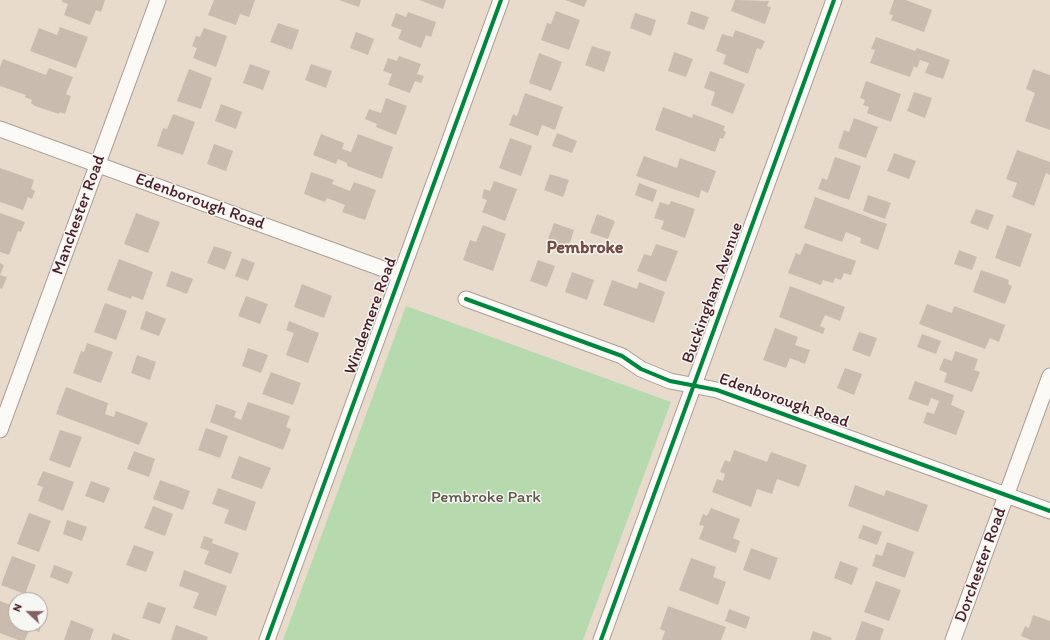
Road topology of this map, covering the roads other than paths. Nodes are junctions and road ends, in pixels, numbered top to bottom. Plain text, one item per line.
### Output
1 (158, 0) edge
2 (501, 0) edge
3 (834, 0) edge
4 (0, 129) edge
5 (98, 164) junction
6 (400, 275) junction
7 (466, 298) dead end
8 (1050, 376) edge
9 (694, 385) junction
10 (0, 430) edge
11 (1007, 495) junction
12 (1050, 511) edge
13 (267, 640) edge
14 (601, 640) edge
15 (953, 640) edge

1 - 5 street, Manchester Road
2 - 6 street, Windemere Road
3 - 9 street, Buckingham Avenue
4 - 5 street, Edenborough Road
5 - 6 street, Edenborough Road
5 - 10 street, Manchester Road
6 - 13 street, Windemere Road
7 - 9 street, Edenborough Road
8 - 11 street, Dorchester Road
9 - 11 street, Edenborough Road
9 - 14 street, Buckingham Avenue
11 - 12 street, Edenborough Road
11 - 15 street, Dorchester Road

